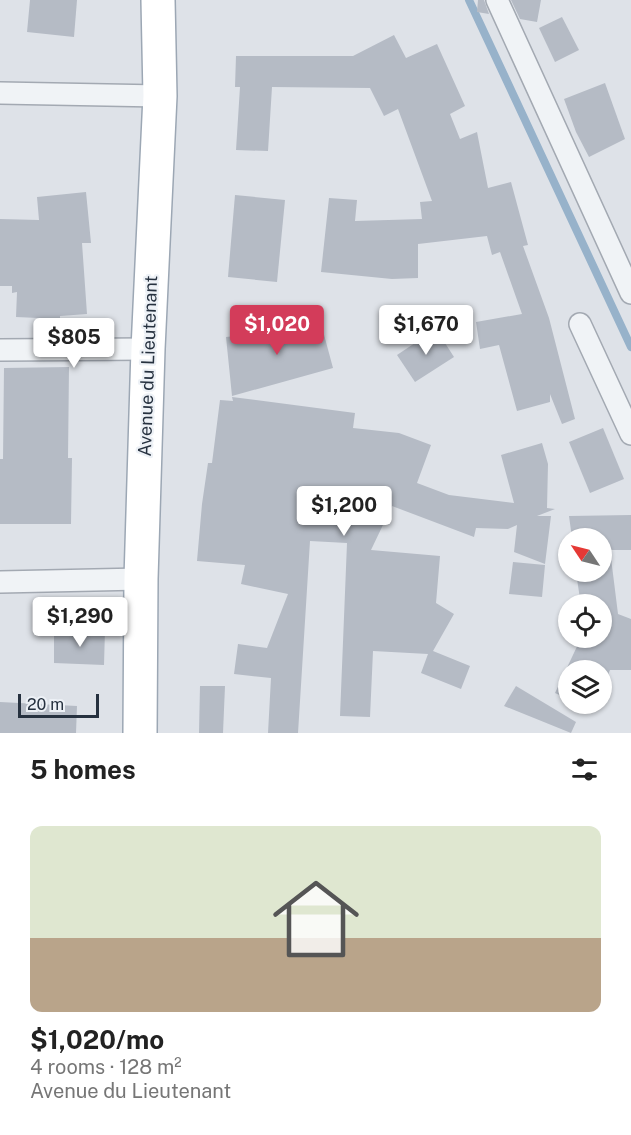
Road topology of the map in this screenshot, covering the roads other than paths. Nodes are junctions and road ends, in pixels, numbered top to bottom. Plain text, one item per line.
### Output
1 (158, 0) edge
2 (497, 0) edge
3 (0, 93) edge
4 (160, 96) junction
5 (631, 293) edge
6 (580, 324) dead end
7 (148, 349) junction
8 (0, 350) edge
9 (631, 434) edge
10 (141, 579) junction
11 (0, 582) edge
12 (140, 733) edge

1 - 4 main road, Avenue du Lieutenant
2 - 5 street
3 - 4 street
4 - 7 main road, Avenue du Lieutenant
6 - 9 street
7 - 8 street
7 - 10 main road, Avenue du Lieutenant
10 - 11 street
10 - 12 main road, Avenue du Lieutenant

